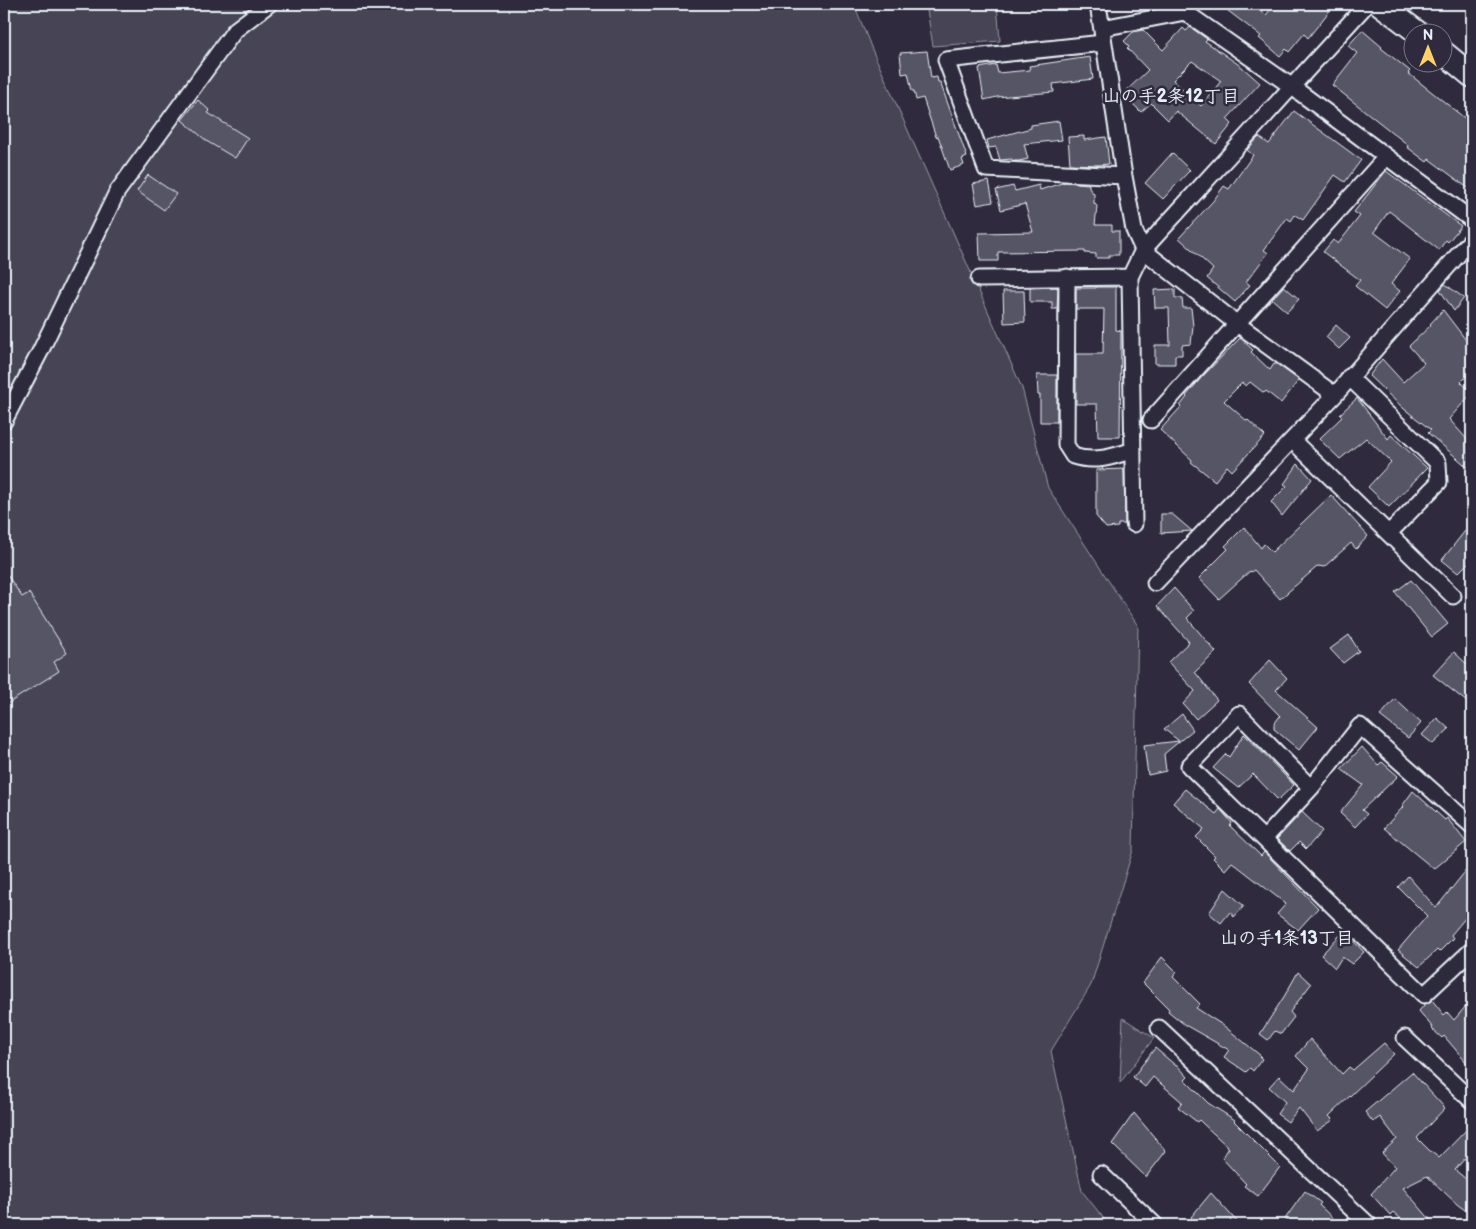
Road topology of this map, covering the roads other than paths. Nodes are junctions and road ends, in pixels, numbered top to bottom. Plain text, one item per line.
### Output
1 (269, 4) edge
2 (1098, 4) edge
3 (1367, 4) edge
4 (1380, 4) edge
5 (1404, 22) edge
6 (1102, 28) junction
7 (1103, 44) junction
8 (1454, 61) edge
9 (1472, 76) edge
10 (1291, 86) junction
11 (1386, 157) junction
12 (1124, 176) junction
13 (1472, 220) edge
14 (1470, 244) edge
15 (1143, 250) junction
16 (1130, 276) junction
17 (1067, 277) junction
18 (979, 278) dead end
19 (1236, 324) junction
20 (1349, 377) junction
21 (1334, 395) junction
22 (1151, 420) dead end
23 (4, 421) edge
24 (1292, 440) junction
25 (1133, 450) junction
26 (1134, 524) dead end
27 (1389, 533) junction
28 (1155, 583) dead end
29 (1452, 596) dead end
30 (1311, 788) junction
31 (1472, 826) edge
32 (1264, 840) junction
33 (1472, 950) edge
34 (1159, 1028) dead end
35 (1405, 1038) dead end
36 (1472, 1101) edge
37 (1101, 1174) dead end
38 (1155, 1225) edge
39 (1369, 1225) edge

1 - 23 street
2 - 6 street
3 - 10 street
4 - 5 main road
6 - 7 street
6 - 10 street
7 - 12 street
7 - 12 street
8 - 9 main road
10 - 11 street
10 - 15 street
11 - 13 street
11 - 19 street
12 - 15 street
14 - 20 street
15 - 16 street
15 - 19 street
16 - 17 street
16 - 25 street
17 - 18 street
17 - 25 street
19 - 21 street
19 - 22 street
20 - 21 street
20 - 27 street
21 - 24 street
24 - 27 street
24 - 28 street
25 - 26 street
27 - 29 street
30 - 31 street
30 - 32 street
30 - 32 street
32 - 33 street
34 - 39 street
35 - 36 street
37 - 38 street

